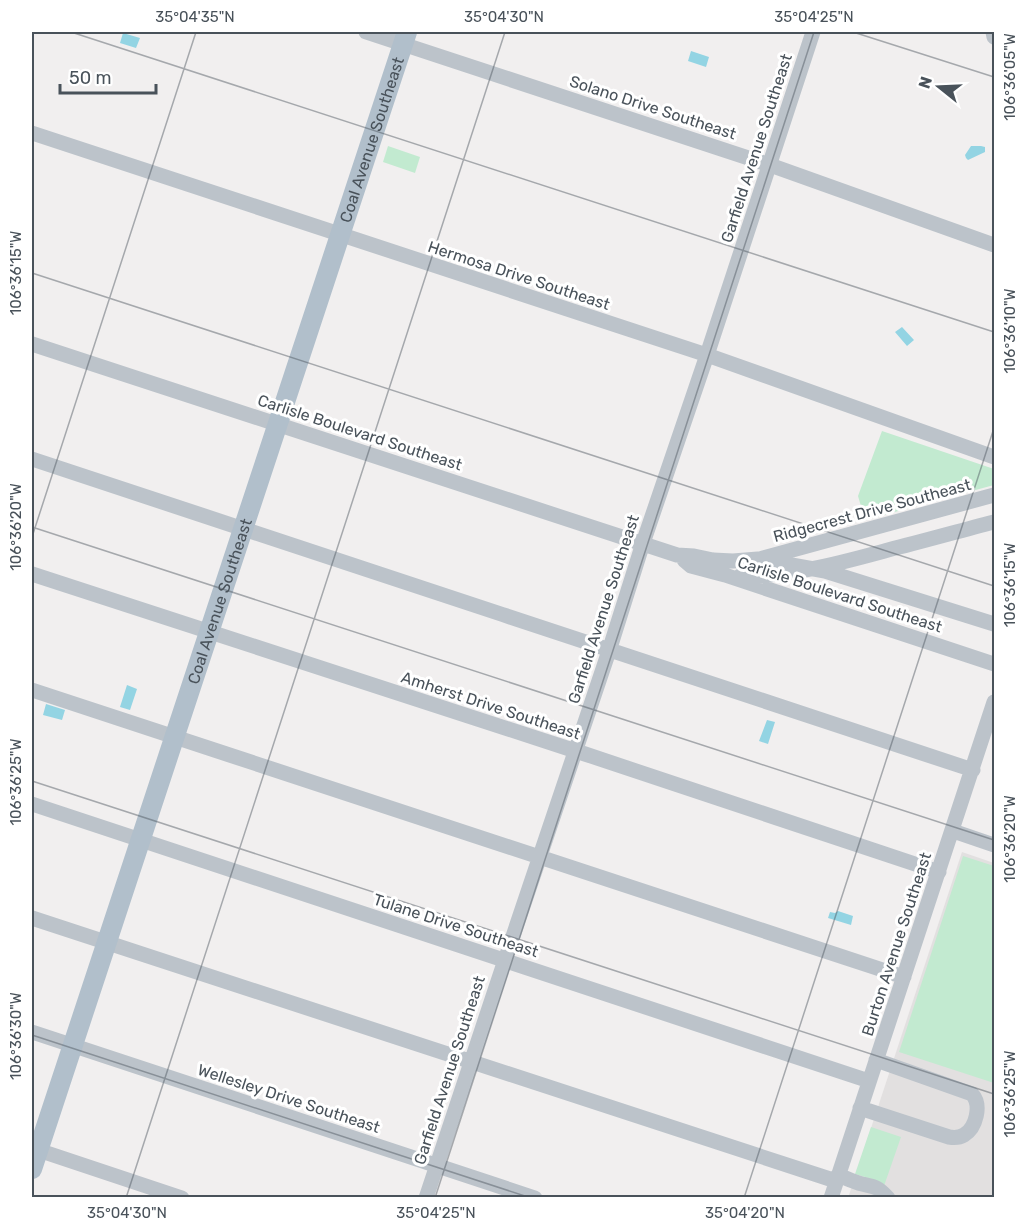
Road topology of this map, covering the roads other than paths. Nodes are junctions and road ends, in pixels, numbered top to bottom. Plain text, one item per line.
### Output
1 (366, 32) edge
2 (813, 32) edge
3 (993, 32) edge
4 (994, 37) edge
5 (405, 38) edge
6 (32, 133) edge
7 (770, 165) junction
8 (341, 236) junction
9 (994, 245) edge
10 (32, 344) edge
11 (708, 356) junction
12 (277, 424) junction
13 (994, 457) edge
14 (32, 459) edge
15 (994, 495) edge
16 (994, 522) edge
17 (243, 528) junction
18 (643, 543) junction
19 (677, 555) junction
20 (758, 559) junction
21 (858, 559) junction
22 (813, 568) junction
23 (32, 574) edge
24 (725, 575) junction
25 (883, 589) junction
26 (994, 624) edge
27 (208, 632) junction
28 (609, 651) junction
29 (994, 664) edge
30 (32, 690) edge
31 (994, 702) edge
32 (174, 737) junction
33 (575, 751) junction
34 (973, 770) junction
35 (32, 804) edge
36 (953, 831) junction
37 (140, 840) junction
38 (994, 845) edge
39 (539, 858) junction
40 (939, 872) junction
41 (32, 918) edge
42 (106, 943) junction
43 (504, 960) junction
44 (904, 977) junction
45 (32, 1032) edge
46 (73, 1046) junction
47 (876, 1060) junction
48 (471, 1061) junction
49 (869, 1081) junction
50 (861, 1108) junction
51 (35, 1149) edge
52 (436, 1166) junction
53 (32, 1169) edge
54 (837, 1178) junction
55 (865, 1191) edge
56 (182, 1197) edge
57 (426, 1197) edge
58 (535, 1197) edge
59 (831, 1197) edge
60 (888, 1197) edge

1 - 5 street, Solano Drive Southeast
2 - 7 street, Garfield Avenue Southeast
3 - 4 street
5 - 7 street, Solano Drive Southeast
5 - 8 main road, Coal Avenue Southeast
6 - 8 street, Hermosa Drive Southeast
7 - 9 street, Solano Drive Southeast
7 - 11 street, Garfield Avenue Southeast
8 - 11 street, Hermosa Drive Southeast
8 - 12 main road, Coal Avenue Southeast
10 - 12 street, Carlisle Boulevard Southeast
11 - 13 street, Hermosa Drive Southeast
11 - 18 street, Garfield Avenue Southeast
12 - 17 main road, Coal Avenue Southeast
12 - 18 street, Carlisle Boulevard Southeast
14 - 17 street
15 - 20 street, Ridgecrest Drive Southeast
16 - 21 street
17 - 27 main road, Coal Avenue Southeast
17 - 28 street
18 - 19 street, Carlisle Boulevard Southeast
18 - 28 street, Garfield Avenue Southeast
19 - 20 street, Carlisle Boulevard Southeast
19 - 24 street, Carlisle Boulevard Southeast
20 - 22 street, Carlisle Boulevard Southeast
21 - 22 street
21 - 25 street
22 - 24 street
22 - 25 street, Carlisle Boulevard Southeast
23 - 27 street, Amherst Drive Southeast
24 - 29 street, Carlisle Boulevard Southeast
25 - 26 street, Carlisle Boulevard Southeast
27 - 32 main road, Coal Avenue Southeast
27 - 33 street, Amherst Drive Southeast
28 - 33 street, Garfield Avenue Southeast
28 - 34 street
30 - 32 street
31 - 34 street, Burton Avenue Southeast
32 - 37 main road, Coal Avenue Southeast
32 - 39 street
33 - 39 street, Garfield Avenue Southeast
33 - 40 street, Amherst Drive Southeast
34 - 36 street, Burton Avenue Southeast
35 - 37 street, Tulane Drive Southeast
36 - 38 street
36 - 40 street, Burton Avenue Southeast
37 - 42 main road, Coal Avenue Southeast
37 - 43 street, Tulane Drive Southeast
39 - 43 street, Garfield Avenue Southeast
39 - 44 street
40 - 44 street, Burton Avenue Southeast
41 - 42 street
42 - 46 main road, Coal Avenue Southeast
42 - 48 street
43 - 48 street, Garfield Avenue Southeast
43 - 49 street, Tulane Drive Southeast
44 - 47 street, Burton Avenue Southeast
45 - 46 street, Wellesley Drive Southeast
46 - 51 main road, Coal Avenue Southeast
46 - 52 street, Wellesley Drive Southeast
47 - 49 street, Burton Avenue Southeast
47 - 50 street
48 - 52 street, Garfield Avenue Southeast
48 - 54 street
49 - 50 street, Burton Avenue Southeast
50 - 54 street, Burton Avenue Southeast
51 - 53 main road, Coal Avenue Southeast
51 - 56 street
52 - 57 street, Garfield Avenue Southeast
52 - 58 street, Wellesley Drive Southeast
54 - 55 street
54 - 59 street, Burton Avenue Southeast
55 - 60 street

